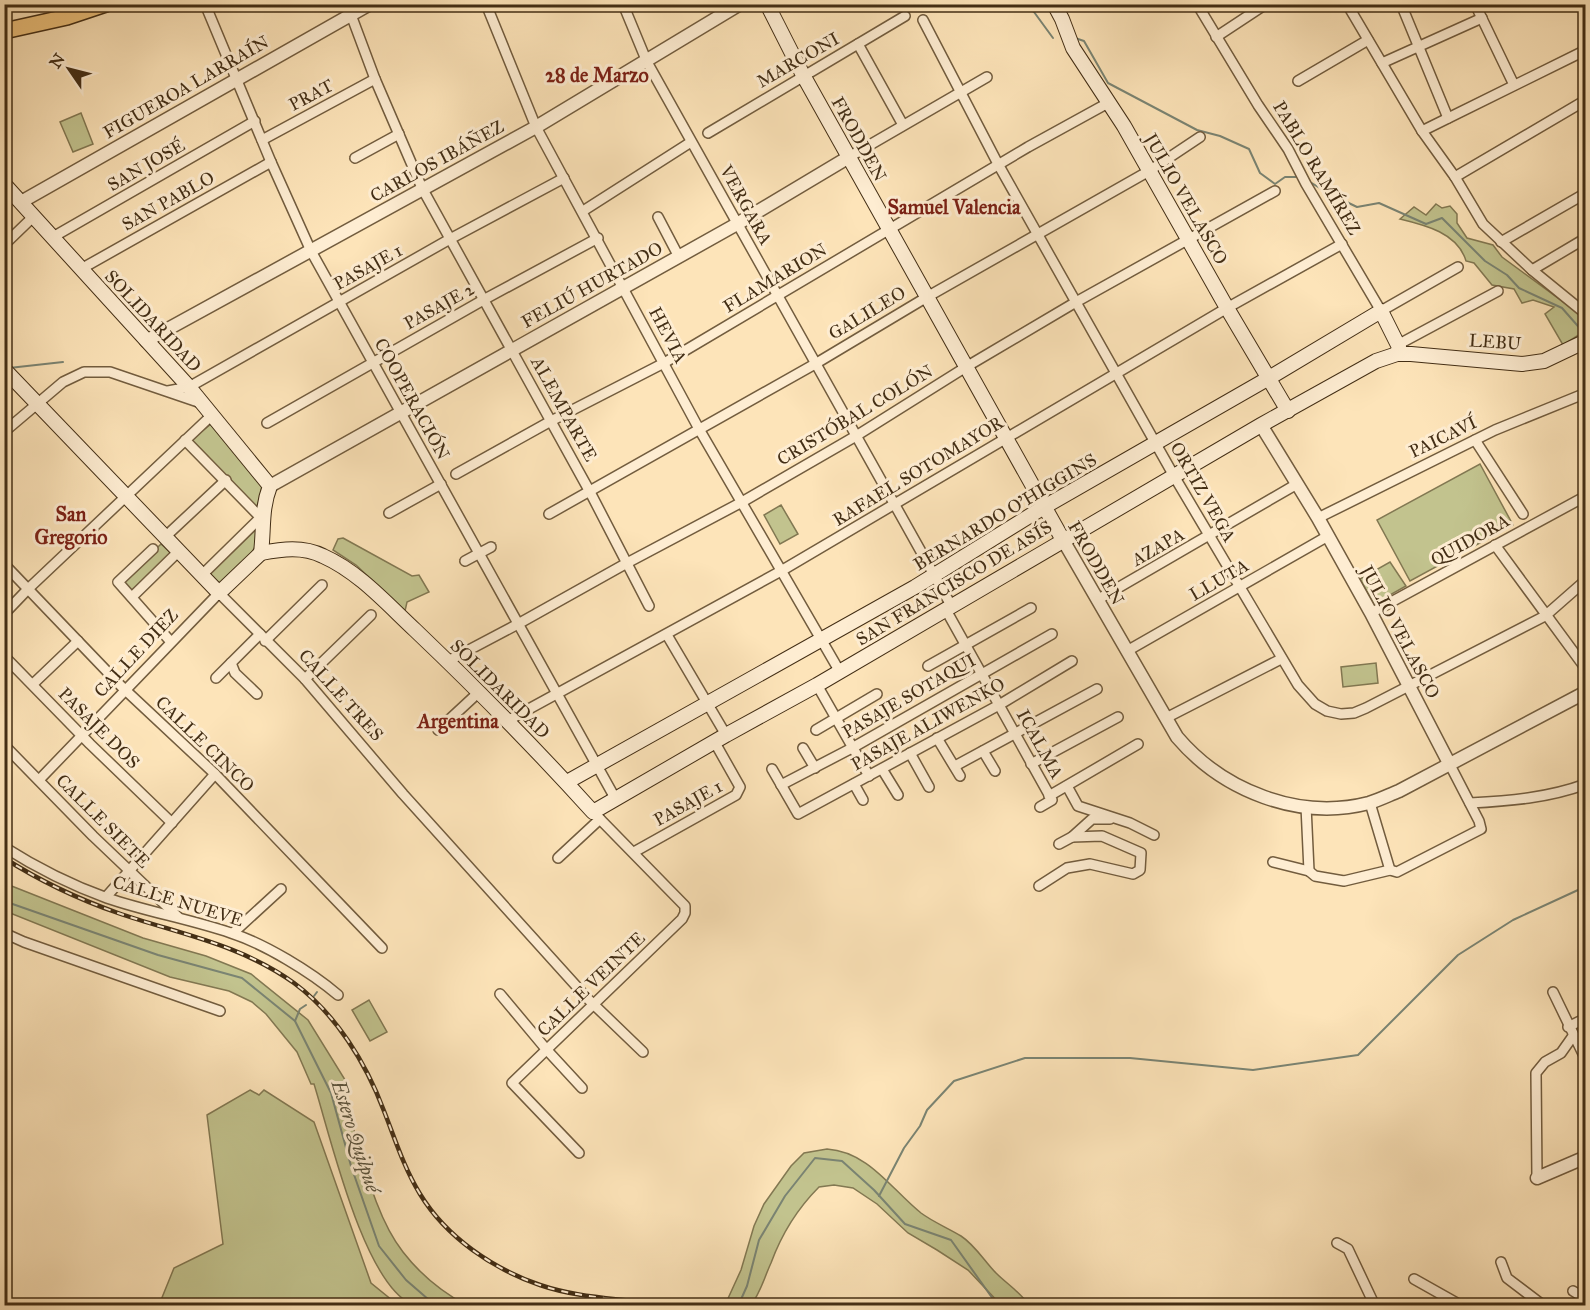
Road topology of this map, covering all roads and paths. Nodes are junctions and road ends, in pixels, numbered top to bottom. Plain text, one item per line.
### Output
1 (77, 4) edge
2 (106, 4) edge
3 (206, 4) edge
4 (370, 4) edge
5 (486, 4) edge
6 (623, 4) edge
7 (740, 4) edge
8 (767, 4) edge
9 (1054, 4) edge
10 (1197, 4) edge
11 (1266, 4) edge
12 (1347, 4) edge
13 (1401, 4) edge
14 (1488, 4) edge
15 (349, 10) edge
16 (1478, 10) edge
17 (905, 16) dead end
18 (922, 20) dead end
19 (4, 23) edge
20 (4, 31) edge
21 (1216, 37) junction
22 (1368, 40) junction
23 (858, 44) junction
24 (1417, 47) junction
25 (1586, 50) edge
26 (647, 62) junction
27 (1382, 63) junction
28 (803, 75) junction
29 (987, 77) dead end
30 (237, 79) junction
31 (375, 80) junction
32 (1298, 81) dead end
33 (1514, 86) junction
34 (961, 91) junction
35 (1586, 100) edge
36 (1108, 103) junction
37 (1448, 118) junction
38 (255, 121) junction
39 (903, 125) junction
40 (536, 127) junction
41 (1422, 131) junction
42 (708, 133) dead end
43 (399, 134) junction
44 (1200, 137) dead end
45 (262, 140) junction
46 (691, 142) junction
47 (849, 156) junction
48 (355, 158) dead end
49 (271, 162) junction
50 (998, 165) junction
51 (1149, 171) junction
52 (1455, 177) junction
53 (564, 178) junction
54 (4, 184) edge
55 (422, 189) junction
56 (1275, 191) dead end
57 (1586, 193) edge
58 (21, 202) junction
59 (583, 212) junction
60 (34, 216) junction
61 (658, 217) dead end
62 (737, 224) junction
63 (889, 230) junction
64 (1037, 233) junction
65 (53, 237) junction
66 (598, 238) junction
67 (1188, 238) junction
68 (1586, 238) edge
69 (450, 239) junction
70 (1502, 242) junction
71 (1342, 244) junction
72 (4, 245) edge
73 (311, 250) junction
74 (679, 257) junction
75 (1458, 267) dead end
76 (81, 269) junction
77 (1532, 270) junction
78 (624, 288) junction
79 (1498, 291) dead end
80 (778, 296) junction
81 (927, 297) junction
82 (485, 299) junction
83 (339, 301) junction
84 (1076, 302) junction
85 (1227, 308) junction
86 (1381, 311) junction
87 (1586, 314) edge
88 (146, 341) junction
89 (1586, 341) edge
90 (513, 350) junction
91 (1398, 350) junction
92 (373, 362) junction
93 (664, 363) junction
94 (815, 364) junction
95 (966, 367) junction
96 (4, 369) edge
97 (1117, 374) junction
98 (1269, 378) junction
99 (189, 387) junction
100 (168, 391) junction
101 (1586, 393) edge
102 (38, 404) junction
103 (203, 404) junction
104 (1288, 411) junction
105 (401, 413) junction
106 (212, 415) junction
107 (551, 421) junction
108 (267, 423) dead end
109 (1261, 424) junction
110 (699, 429) junction
111 (4, 432) edge
112 (856, 436) junction
113 (1005, 438) junction
114 (185, 440) junction
115 (1474, 440) junction
116 (1156, 443) junction
117 (456, 474) dead end
118 (1174, 476) junction
119 (226, 480) junction
120 (441, 484) junction
121 (1297, 484) junction
122 (270, 486) junction
123 (590, 492) junction
124 (126, 496) junction
125 (1586, 496) edge
126 (742, 502) junction
127 (896, 505) junction
128 (1044, 507) junction
129 (389, 513) dead end
130 (549, 514) dead end
131 (1523, 514) dead end
132 (1318, 518) junction
133 (263, 520) junction
134 (1328, 536) junction
135 (165, 537) junction
136 (1209, 537) junction
137 (1063, 540) junction
138 (1495, 545) junction
139 (491, 548) dead end
140 (153, 549) dead end
141 (179, 551) junction
142 (261, 553) junction
143 (479, 554) junction
144 (465, 561) dead end
145 (627, 562) junction
146 (4, 564) edge
147 (781, 571) junction
148 (202, 575) junction
149 (934, 575) junction
150 (1586, 580) edge
151 (322, 585) dead end
152 (1240, 587) junction
153 (28, 589) junction
154 (219, 593) junction
155 (132, 597) junction
156 (1097, 600) junction
157 (649, 606) dead end
158 (1031, 608) dead end
159 (949, 609) junction
160 (1371, 613) junction
161 (4, 614) edge
162 (371, 615) dead end
163 (1545, 616) junction
164 (518, 624) junction
165 (1052, 634) dead end
166 (667, 635) junction
167 (263, 638) junction
168 (78, 641) junction
169 (821, 641) junction
170 (171, 642) junction
171 (966, 646) junction
172 (1127, 651) junction
173 (4, 656) edge
174 (1281, 659) junction
175 (448, 661) junction
176 (1072, 661) dead end
177 (231, 663) junction
178 (927, 666) dead end
179 (1586, 669) edge
180 (840, 672) junction
181 (981, 674) junction
182 (216, 678) dead end
183 (305, 679) junction
184 (33, 684) junction
185 (817, 685) junction
186 (1409, 687) junction
187 (1097, 689) dead end
188 (126, 691) junction
189 (478, 692) junction
190 (1586, 692) edge
191 (257, 694) dead end
192 (557, 694) junction
193 (877, 694) dead end
194 (707, 702) junction
195 (999, 705) junction
196 (1118, 717) dead end
197 (835, 718) junction
198 (1166, 718) junction
199 (507, 721) junction
200 (438, 730) dead end
201 (816, 730) dead end
202 (1014, 734) junction
203 (82, 736) junction
204 (720, 738) junction
205 (938, 738) junction
206 (1138, 744) dead end
207 (4, 746) edge
208 (803, 748) dead end
209 (852, 748) junction
210 (982, 751) junction
211 (910, 753) junction
212 (1031, 764) junction
213 (596, 765) junction
214 (1450, 765) junction
215 (955, 766) junction
216 (815, 768) junction
217 (882, 769) junction
218 (772, 770) dead end
219 (995, 771) dead end
220 (215, 774) junction
221 (869, 776) junction
222 (960, 776) dead end
223 (39, 780) junction
224 (567, 782) junction
225 (854, 784) junction
226 (1586, 784) edge
227 (781, 785) junction
228 (1067, 786) junction
229 (929, 787) dead end
230 (898, 795) dead end
231 (615, 798) junction
232 (1051, 798) junction
233 (863, 800) dead end
234 (1370, 803) junction
235 (1470, 803) junction
236 (1306, 806) junction
237 (1040, 807) dead end
238 (597, 815) junction
239 (1116, 818) junction
240 (172, 823) junction
241 (1154, 835) dead end
242 (1072, 837) junction
243 (1059, 844) dead end
244 (4, 847) edge
245 (634, 852) junction
246 (558, 858) dead end
247 (1273, 862) dead end
248 (1390, 870) junction
249 (1309, 871) junction
250 (129, 872) junction
251 (1039, 886) dead end
252 (281, 889) dead end
253 (106, 897) junction
254 (685, 906) joint
255 (179, 918) junction
256 (4, 933) edge
257 (233, 933) junction
258 (382, 948) dead end
259 (1553, 992) dead end
260 (500, 994) dead end
261 (338, 995) dead end
262 (595, 1005) junction
263 (220, 1011) dead end
264 (1586, 1018) edge
265 (1570, 1032) junction
266 (546, 1049) junction
267 (643, 1052) dead end
268 (1586, 1060) edge
269 (582, 1088) dead end
270 (579, 1153) dead end
271 (1586, 1156) edge
272 (1537, 1178) joint
273 (1337, 1243) dead end
274 (1501, 1262) dead end
275 (1414, 1279) dead end
276 (1573, 1291) dead end
277 (1586, 1299) edge
278 (1375, 1305) edge
279 (1462, 1305) edge
280 (1544, 1305) edge

1 - 19 main road
2 - 20 main road
3 - 30 street, COOPERACIÓN
4 - 15 street, FIGUEROA LARRAÍN
5 - 40 street, HEVIA
6 - 26 street, VERGARA
7 - 26 street, CARLOS IBÁÑEZ
8 - 28 main road, FRODDEN
9 - 36 main road, JULIO VELASCO
10 - 21 street, PABLO RAMÍREZ
11 - 21 street
12 - 22 street
13 - 24 street
14 - 16 street
15 - 30 street, FIGUEROA LARRAÍN
15 - 31 street, ALEMPARTE
16 - 24 street
16 - 33 street
17 - 23 street, MARCONI
18 - 34 street, ORTIZ VEGA
21 - 71 street, PABLO RAMÍREZ
22 - 27 street
22 - 32 street
23 - 28 street, MARCONI
23 - 39 street
24 - 27 street
24 - 37 street
25 - 33 street
26 - 40 street, CARLOS IBÁÑEZ
26 - 46 street, VERGARA
27 - 41 street
28 - 42 street, MARCONI
28 - 47 main road, FRODDEN
29 - 34 street, FELIÚ HURTADO
30 - 38 street, COOPERACIÓN
30 - 58 street, FIGUEROA LARRAÍN
31 - 43 street, ALEMPARTE
31 - 45 street, PRAT
33 - 37 street
34 - 39 street, FELIÚ HURTADO
34 - 50 street, ORTIZ VEGA
35 - 52 street
36 - 50 street, FLAMARION
36 - 51 main road, JULIO VELASCO
37 - 41 street
38 - 45 street, COOPERACIÓN
38 - 65 street, SAN JOSÉ
39 - 47 street, FELIÚ HURTADO
40 - 53 street, HEVIA
40 - 55 street, CARLOS IBÁÑEZ
41 - 52 street
43 - 48 street
43 - 55 street, ALEMPARTE
44 - 51 street, GALILEO
45 - 49 street, COOPERACIÓN
46 - 59 street
46 - 62 street, VERGARA
47 - 62 street, FELIÚ HURTADO
47 - 63 main road, FRODDEN
49 - 73 street, COOPERACIÓN
49 - 76 street, SAN PABLO
50 - 63 street, FLAMARION
50 - 64 street, ORTIZ VEGA
51 - 64 street, GALILEO
51 - 67 main road, JULIO VELASCO
52 - 70 street
53 - 59 street, HEVIA
53 - 69 street, PASAJE 1
54 - 58 main road, SOLIDARIDAD
55 - 69 street, ALEMPARTE
55 - 73 street, CARLOS IBÁÑEZ
56 - 67 street, CRISTÓBAL COLÓN
57 - 70 street
58 - 60 main road, SOLIDARIDAD
59 - 66 street, HEVIA
60 - 65 main road, SOLIDARIDAD
60 - 72 street
61 - 74 street
62 - 74 street, FELIÚ HURTADO
62 - 80 street, VERGARA
63 - 80 street, FLAMARION
63 - 81 main road, FRODDEN
64 - 81 street, GALILEO
64 - 84 street, ORTIZ VEGA
65 - 76 main road, SOLIDARIDAD
66 - 78 street, HEVIA
66 - 82 street, PASAJE 2
67 - 84 street, CRISTÓBAL COLÓN
67 - 85 main road, JULIO VELASCO
68 - 77 street
69 - 82 street, ALEMPARTE
69 - 83 street, PASAJE 1
70 - 77 street
71 - 85 street, RAFAEL SOTOMAYOR
71 - 86 street, PABLO RAMÍREZ
73 - 83 street, COOPERACIÓN
73 - 88 street, CARLOS IBÁÑEZ
74 - 78 street, FELIÚ HURTADO
75 - 86 street, BERNARDO O'HIGGINS
76 - 88 main road, SOLIDARIDAD
77 - 87 street
78 - 90 street, FELIÚ HURTADO
78 - 93 street, HEVIA
79 - 91 street, SAN FRANCISCO DE ASÍS
80 - 93 street, FLAMARION
80 - 94 street, VERGARA
81 - 94 street, GALILEO
81 - 95 main road, FRODDEN
82 - 90 street, ALEMPARTE
82 - 92 street, PASAJE 2
83 - 92 street, COOPERACIÓN
83 - 99 street, PASAJE 1
84 - 95 street, CRISTÓBAL COLÓN
84 - 97 street, ORTIZ VEGA
85 - 97 street, RAFAEL SOTOMAYOR
85 - 98 main road, JULIO VELASCO
86 - 91 main road, PABLO RAMÍREZ
86 - 98 main road, BERNARDO O'HIGGINS
88 - 99 main road, SOLIDARIDAD
89 - 91 main road, LEBU
90 - 105 street, FELIÚ HURTADO
90 - 107 street, ALEMPARTE
91 - 104 main road, SAN FRANCISCO DE ASÍS
92 - 105 street, COOPERACIÓN
92 - 108 street, PASAJE 2
93 - 107 street, FLAMARION
93 - 110 street, HEVIA
94 - 110 street, GALILEO
94 - 112 street, VERGARA
95 - 112 street, CRISTÓBAL COLÓN
95 - 113 main road, FRODDEN
96 - 102 main road, CALLE TRES
97 - 113 street, RAFAEL SOTOMAYOR
97 - 116 street, ORTIZ VEGA
98 - 104 main road, JULIO VELASCO
98 - 116 main road, BERNARDO O'HIGGINS
99 - 100 street, PASAJE 1
99 - 103 main road, SOLIDARIDAD
100 - 102 street
100 - 103 street
101 - 115 street, PAICAVÍ
102 - 111 street
102 - 124 main road, CALLE TRES
103 - 106 main road, SOLIDARIDAD
104 - 109 main road, SAN FRANCISCO DE ASÍS
105 - 120 street, COOPERACIÓN
105 - 122 street, FELIÚ HURTADO
106 - 114 street
106 - 122 main road, SOLIDARIDAD
107 - 117 street, FLAMARION
107 - 123 street, ALEMPARTE
109 - 118 main road, SAN FRANCISCO DE ASÍS
109 - 121 street, JULIO VELASCO
110 - 123 street, GALILEO
110 - 126 street, HEVIA
112 - 126 street, CRISTÓBAL COLÓN
112 - 127 street, VERGARA
113 - 127 street, RAFAEL SOTOMAYOR
113 - 128 main road, FRODDEN
114 - 119 street
114 - 124 street
115 - 131 street
115 - 132 street, PAICAVÍ
116 - 118 street, ORTIZ VEGA
116 - 128 main road, BERNARDO O'HIGGINS
118 - 136 street, ORTIZ VEGA
118 - 137 main road, SAN FRANCISCO DE ASÍS
119 - 133 street
119 - 135 street
120 - 129 street
120 - 143 street, COOPERACIÓN
121 - 132 street, JULIO VELASCO
121 - 136 street, AZAPA
122 - 133 main road
123 - 130 street, GALILEO
123 - 145 street, ALEMPARTE
124 - 135 main road, CALLE TRES
124 - 153 street
125 - 138 street, QUIDORA
126 - 145 street, CRISTÓBAL COLÓN
126 - 147 street, HEVIA
127 - 147 street, RAFAEL SOTOMAYOR
127 - 149 street, VERGARA
128 - 137 main road, FRODDEN
128 - 149 main road, BERNARDO O'HIGGINS
132 - 134 street, JULIO VELASCO
133 - 142 main road
133 - 148 street
134 - 152 street, LLUTA
134 - 160 street, JULIO VELASCO
135 - 141 main road, CALLE TRES
136 - 152 street, ORTIZ VEGA
136 - 156 street, AZAPA
137 - 156 street, FRODDEN
137 - 159 main road, SAN FRANCISCO DE ASÍS
138 - 160 street, QUIDORA
138 - 163 street
139 - 143 street
140 - 155 street
141 - 148 main road, CALLE TRES
141 - 155 street
142 - 154 main road, CALLE DIEZ
142 - 175 main road, SOLIDARIDAD
143 - 144 street
143 - 164 street, COOPERACIÓN
145 - 157 street, ALEMPARTE
145 - 164 street, CRISTÓBAL COLÓN
146 - 153 street, CALLE CINCO
147 - 166 street, RAFAEL SOTOMAYOR
147 - 169 street, HEVIA
148 - 154 main road, CALLE TRES
149 - 159 street, VERGARA
149 - 169 main road, BERNARDO O'HIGGINS
150 - 163 street, ORTIZ VEGA
151 - 167 street
152 - 172 street, LLUTA
152 - 174 street, ORTIZ VEGA
153 - 161 street
153 - 168 street, CALLE CINCO
154 - 167 street, CALLE TRES
154 - 170 street, CALLE DIEZ
155 - 170 street
156 - 172 street, FRODDEN
158 - 171 street
159 - 171 street, ICALMA
159 - 180 main road, SAN FRANCISCO DE ASÍS
160 - 186 street, JULIO VELASCO
162 - 183 street
163 - 179 street
163 - 186 street, ORTIZ VEGA
164 - 175 street, CRISTÓBAL COLÓN
164 - 192 street, COOPERACIÓN
165 - 181 street, PASAJE SOTAQUI
166 - 192 street, RAFAEL SOTOMAYOR
166 - 194 street
167 - 177 street
167 - 183 street, CALLE TRES
168 - 184 street
168 - 188 street, CALLE CINCO
169 - 180 street, HEVIA
169 - 194 main road, BERNARDO O'HIGGINS
170 - 188 street, CALLE DIEZ
171 - 178 street
171 - 181 street, ICALMA
172 - 198 street, FRODDEN
173 - 184 street, PASAJE DOS
174 - 186 street, ORTIZ VEGA
174 - 198 street
175 - 189 main road, SOLIDARIDAD
176 - 195 street, PASAJE ALIWENKO
177 - 182 street
177 - 191 street
180 - 185 main road, SAN FRANCISCO DE ASÍS
181 - 195 street, ICALMA
181 - 209 street, PASAJE SOTAQUI
183 - 262 street, CALLE TRES
184 - 203 street, PASAJE DOS
185 - 197 street
185 - 204 main road, SAN FRANCISCO DE ASÍS
186 - 214 street, JULIO VELASCO
187 - 202 street
188 - 203 street, CALLE DIEZ
188 - 220 street, CALLE CINCO
189 - 199 main road, SOLIDARIDAD
189 - 200 street
190 - 214 street, FRODDEN
192 - 199 street, RAFAEL SOTOMAYOR
192 - 213 street, COOPERACIÓN
193 - 197 street
194 - 204 street
194 - 213 main road, BERNARDO O'HIGGINS
195 - 202 street, ICALMA
195 - 205 street, PASAJE ALIWENKO
196 - 212 street
197 - 201 street
197 - 209 street
198 - 236 street, FRODDEN
199 - 224 main road, SOLIDARIDAD
202 - 210 street
202 - 212 street, ICALMA
203 - 223 street, CALLE DIEZ
203 - 240 street, PASAJE DOS
204 - 231 main road, SAN FRANCISCO DE ASÍS
204 - 245 street, PASAJE 1
205 - 211 street, PASAJE ALIWENKO
205 - 215 street
206 - 228 street
207 - 223 street, CALLE SIETE
208 - 216 street
209 - 216 street, PASAJE SOTAQUI
209 - 221 street
210 - 215 street
210 - 219 street
211 - 217 street, PASAJE ALIWENKO
211 - 229 street
212 - 232 street, ICALMA
213 - 224 main road, BERNARDO O'HIGGINS
213 - 231 street, COOPERACIÓN
214 - 234 street, FRODDEN
214 - 235 street, JULIO VELASCO
215 - 222 street
216 - 227 street, PASAJE SOTAQUI
217 - 221 street, PASAJE ALIWENKO
217 - 230 street
218 - 227 street
220 - 240 street
220 - 258 street, CALLE CINCO
221 - 225 street, PASAJE ALIWENKO
223 - 250 street, CALLE SIETE
224 - 238 main road, SOLIDARIDAD
225 - 227 street, PASAJE ALIWENKO
225 - 233 street
226 - 235 street
228 - 232 street
228 - 239 street
231 - 238 main road, SAN FRANCISCO DE ASÍS
232 - 237 street
234 - 236 street, FRODDEN
234 - 248 street
235 - 248 street, JULIO VELASCO
236 - 249 street
238 - 245 street, SOLIDARIDAD
238 - 246 street
239 - 241 street
239 - 242 street
240 - 250 street
242 - 243 street
242 - 251 street
244 - 253 street, CALLE NUEVE
245 - 254 street, SOLIDARIDAD
247 - 249 street
248 - 249 street
250 - 253 street
250 - 255 street, CALLE SIETE
252 - 257 street
253 - 255 street, CALLE NUEVE
254 - 262 street, CALLE VEINTE
255 - 257 street, CALLE NUEVE
256 - 263 street
257 - 261 street, CALLE NUEVE
259 - 265 street
260 - 266 street
262 - 266 street, CALLE VEINTE
262 - 267 street, CALLE TRES
264 - 265 street
265 - 268 street
265 - 272 street
266 - 269 street
266 - 270 street, CALLE VEINTE
271 - 272 street
273 - 278 street
274 - 280 street
275 - 279 street
276 - 277 street

